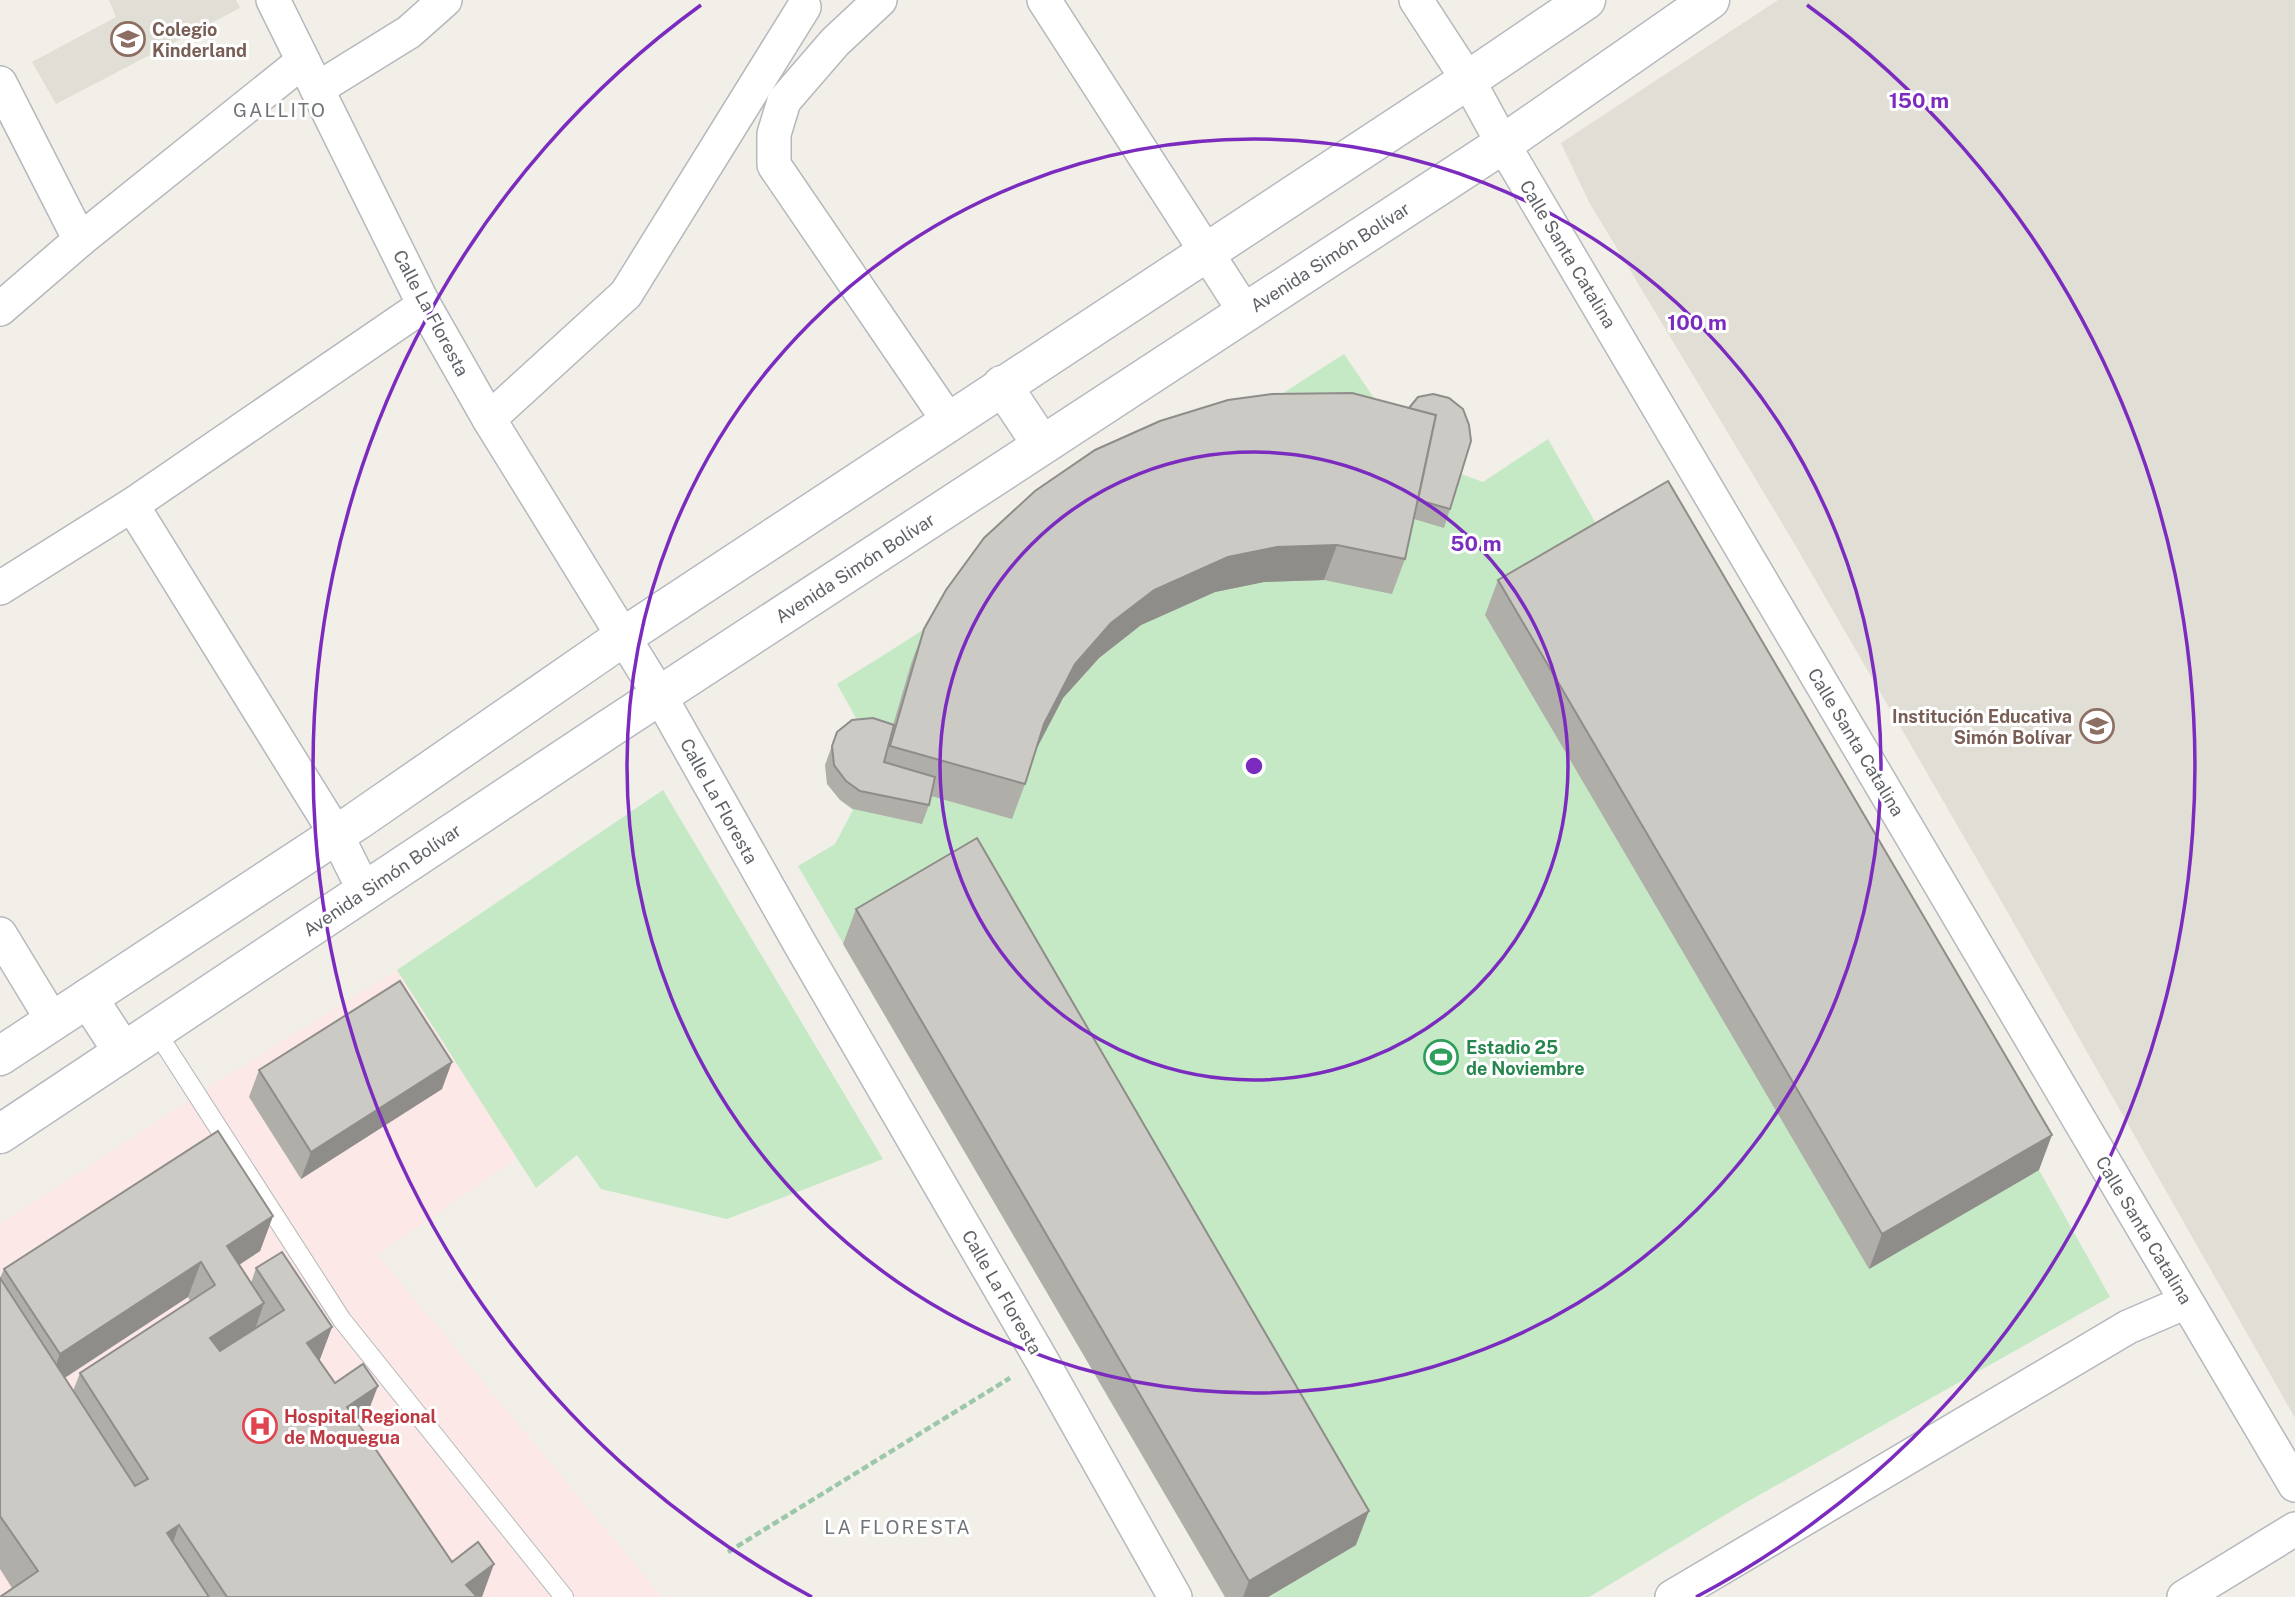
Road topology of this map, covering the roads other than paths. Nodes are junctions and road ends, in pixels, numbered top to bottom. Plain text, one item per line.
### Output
1 (273, 0) edge
2 (445, 0) edge
3 (880, 0) edge
4 (1044, 0) edge
5 (1416, 0) edge
6 (1586, 0) edge
7 (1710, 0) edge
8 (804, 7) dead end
9 (310, 75) junction
10 (1468, 80) junction
11 (0, 83) edge
12 (1503, 144) junction
13 (80, 240) junction
14 (1208, 252) junction
15 (424, 305) junction
16 (0, 309) edge
17 (1245, 312) junction
18 (1002, 385) junction
19 (489, 419) junction
20 (950, 422) junction
21 (1042, 445) junction
22 (132, 505) junction
23 (0, 588) edge
24 (623, 637) junction
25 (660, 696) junction
26 (336, 834) junction
27 (365, 892) junction
28 (0, 934) edge
29 (88, 998) junction
30 (53, 1021) junction
31 (156, 1031) junction
32 (123, 1052) junction
33 (0, 1056) edge
34 (0, 1134) edge
35 (2186, 1302) junction
36 (2295, 1485) edge
37 (2295, 1530) edge
38 (564, 1597) edge
39 (1175, 1597) edge
40 (1672, 1597) edge
41 (2185, 1597) edge

1 - 9 street, Calle La Floresta
2 - 9 street
3 - 20 street
4 - 14 street
5 - 10 street, Calle Santa Catalina
6 - 10 main road
7 - 12 main road, Avenida Simón Bolívar
8 - 19 street
9 - 13 street
9 - 15 street, Calle La Floresta
10 - 12 street, Calle Santa Catalina
10 - 14 main road
11 - 13 street
12 - 17 main road, Avenida Simón Bolívar
12 - 35 street, Calle Santa Catalina
13 - 16 street
14 - 17 street
14 - 18 main road
15 - 19 street, Calle La Floresta
15 - 22 street
17 - 21 main road, Avenida Simón Bolívar
18 - 20 main road
18 - 21 main road
19 - 24 street, Calle La Floresta
20 - 24 main road
21 - 25 main road, Avenida Simón Bolívar
22 - 23 street
22 - 26 street
24 - 25 street, Calle La Floresta
24 - 26 main road
25 - 27 main road, Avenida Simón Bolívar
25 - 39 street, Calle La Floresta
26 - 27 street
26 - 29 main road
27 - 31 main road, Avenida Simón Bolívar
28 - 30 street
29 - 30 main road
29 - 32 main road
30 - 33 main road
31 - 32 main road, Avenida Simón Bolívar
31 - 38 lane
32 - 34 main road, Avenida Simón Bolívar
35 - 36 street, Calle Santa Catalina
35 - 40 street
37 - 41 street

